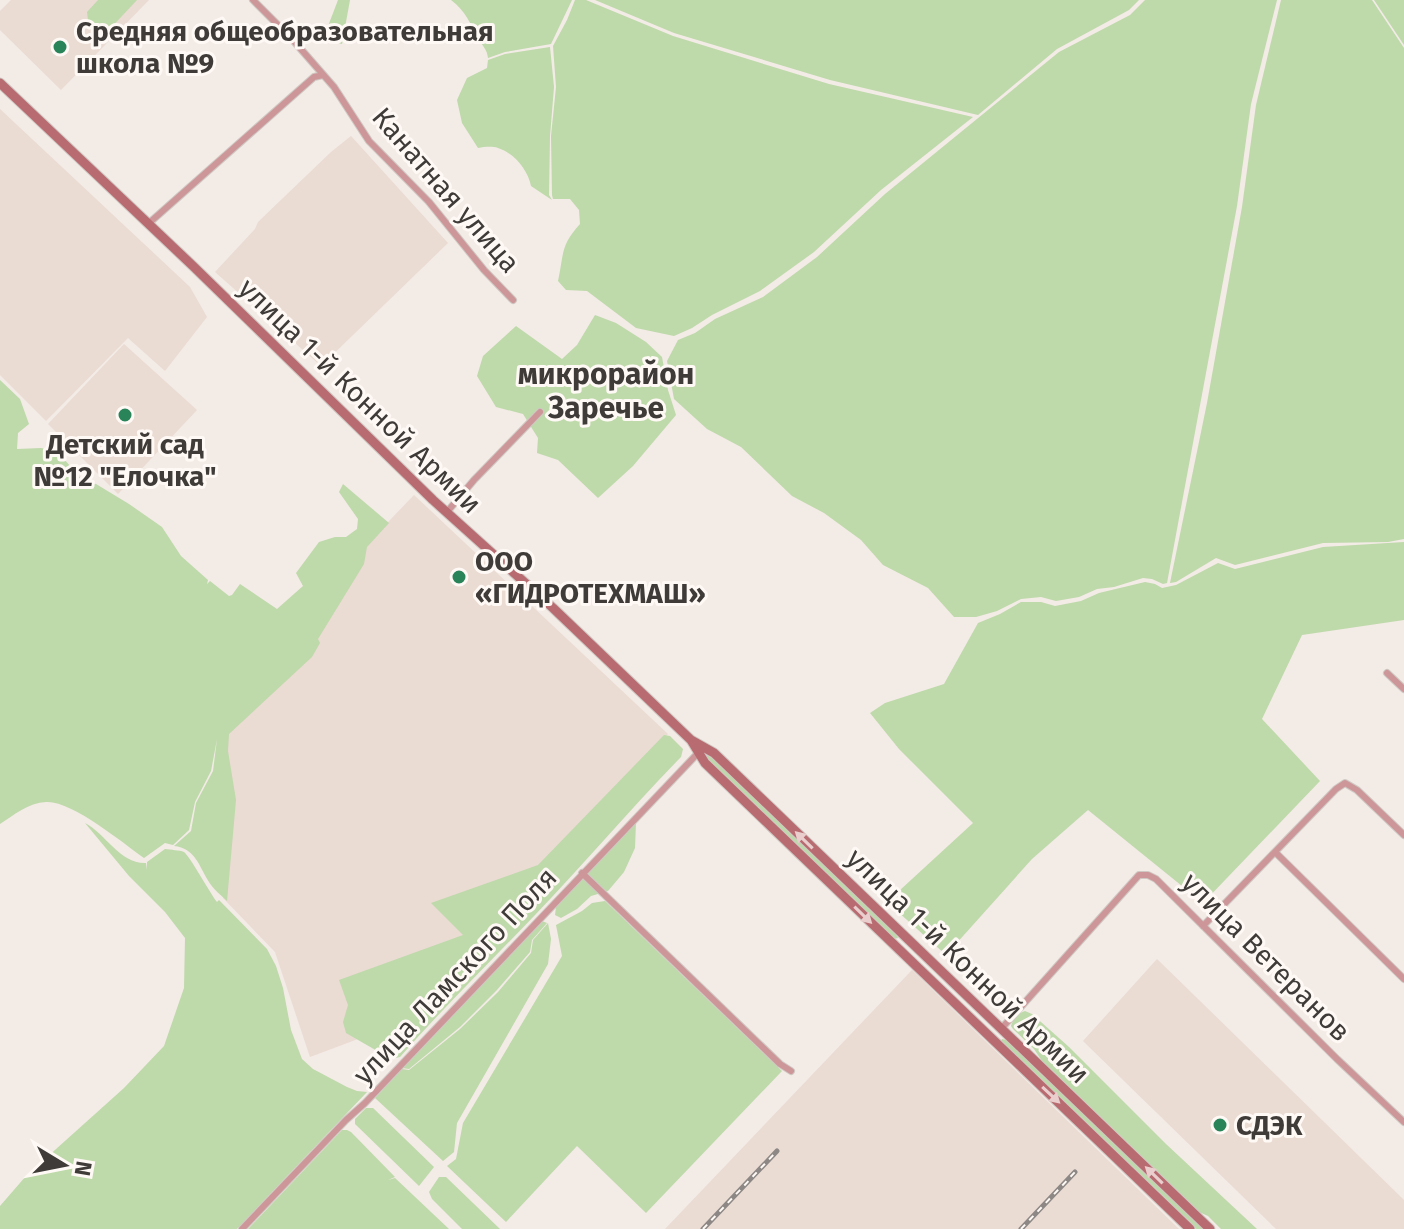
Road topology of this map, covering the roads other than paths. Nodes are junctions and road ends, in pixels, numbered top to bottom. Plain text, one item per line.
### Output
1 (253, 0) edge
2 (323, 75) junction
3 (0, 83) edge
4 (148, 224) junction
5 (513, 300) dead end
6 (540, 412) dead end
7 (447, 512) junction
8 (1387, 673) dead end
9 (1404, 689) edge
10 (691, 740) junction
11 (699, 752) junction
12 (1404, 835) edge
13 (1275, 852) junction
14 (582, 873) junction
15 (1203, 926) junction
16 (916, 946) junction
17 (906, 957) junction
18 (1404, 979) edge
19 (1000, 1027) junction
20 (989, 1036) junction
21 (791, 1071) dead end
22 (1404, 1122) edge
23 (242, 1229) edge
24 (1190, 1229) edge
25 (1210, 1229) edge

1 - 2 street, Канатная улица
2 - 4 street
2 - 5 street, Канатная улица
3 - 4 main road, улица 1-й Конной Армии
4 - 7 main road, улица 1-й Конной Армии
6 - 7 street
7 - 10 main road, улица 1-й Конной Армии
8 - 9 street
10 - 11 main road, улица 1-й Конной Армии
16 -> 10 main road, улица 1-й Конной Армии
11 - 14 street, улица Ламского Поля
11 -> 17 main road, улица 1-й Конной Армии
12 - 13 street
13 - 15 street
13 - 18 street
14 - 21 street
14 - 23 street, улица Ламского Поля
15 - 19 street, улица Ветеранов
15 - 22 street, улица Ветеранов
16 - 17 main road
16 - 19 main road, улица 1-й Конной Армии
17 - 20 main road, улица 1-й Конной Армии
19 - 20 main road
25 -> 19 main road, улица 1-й Конной Армии
20 -> 24 main road, улица 1-й Конной Армии

